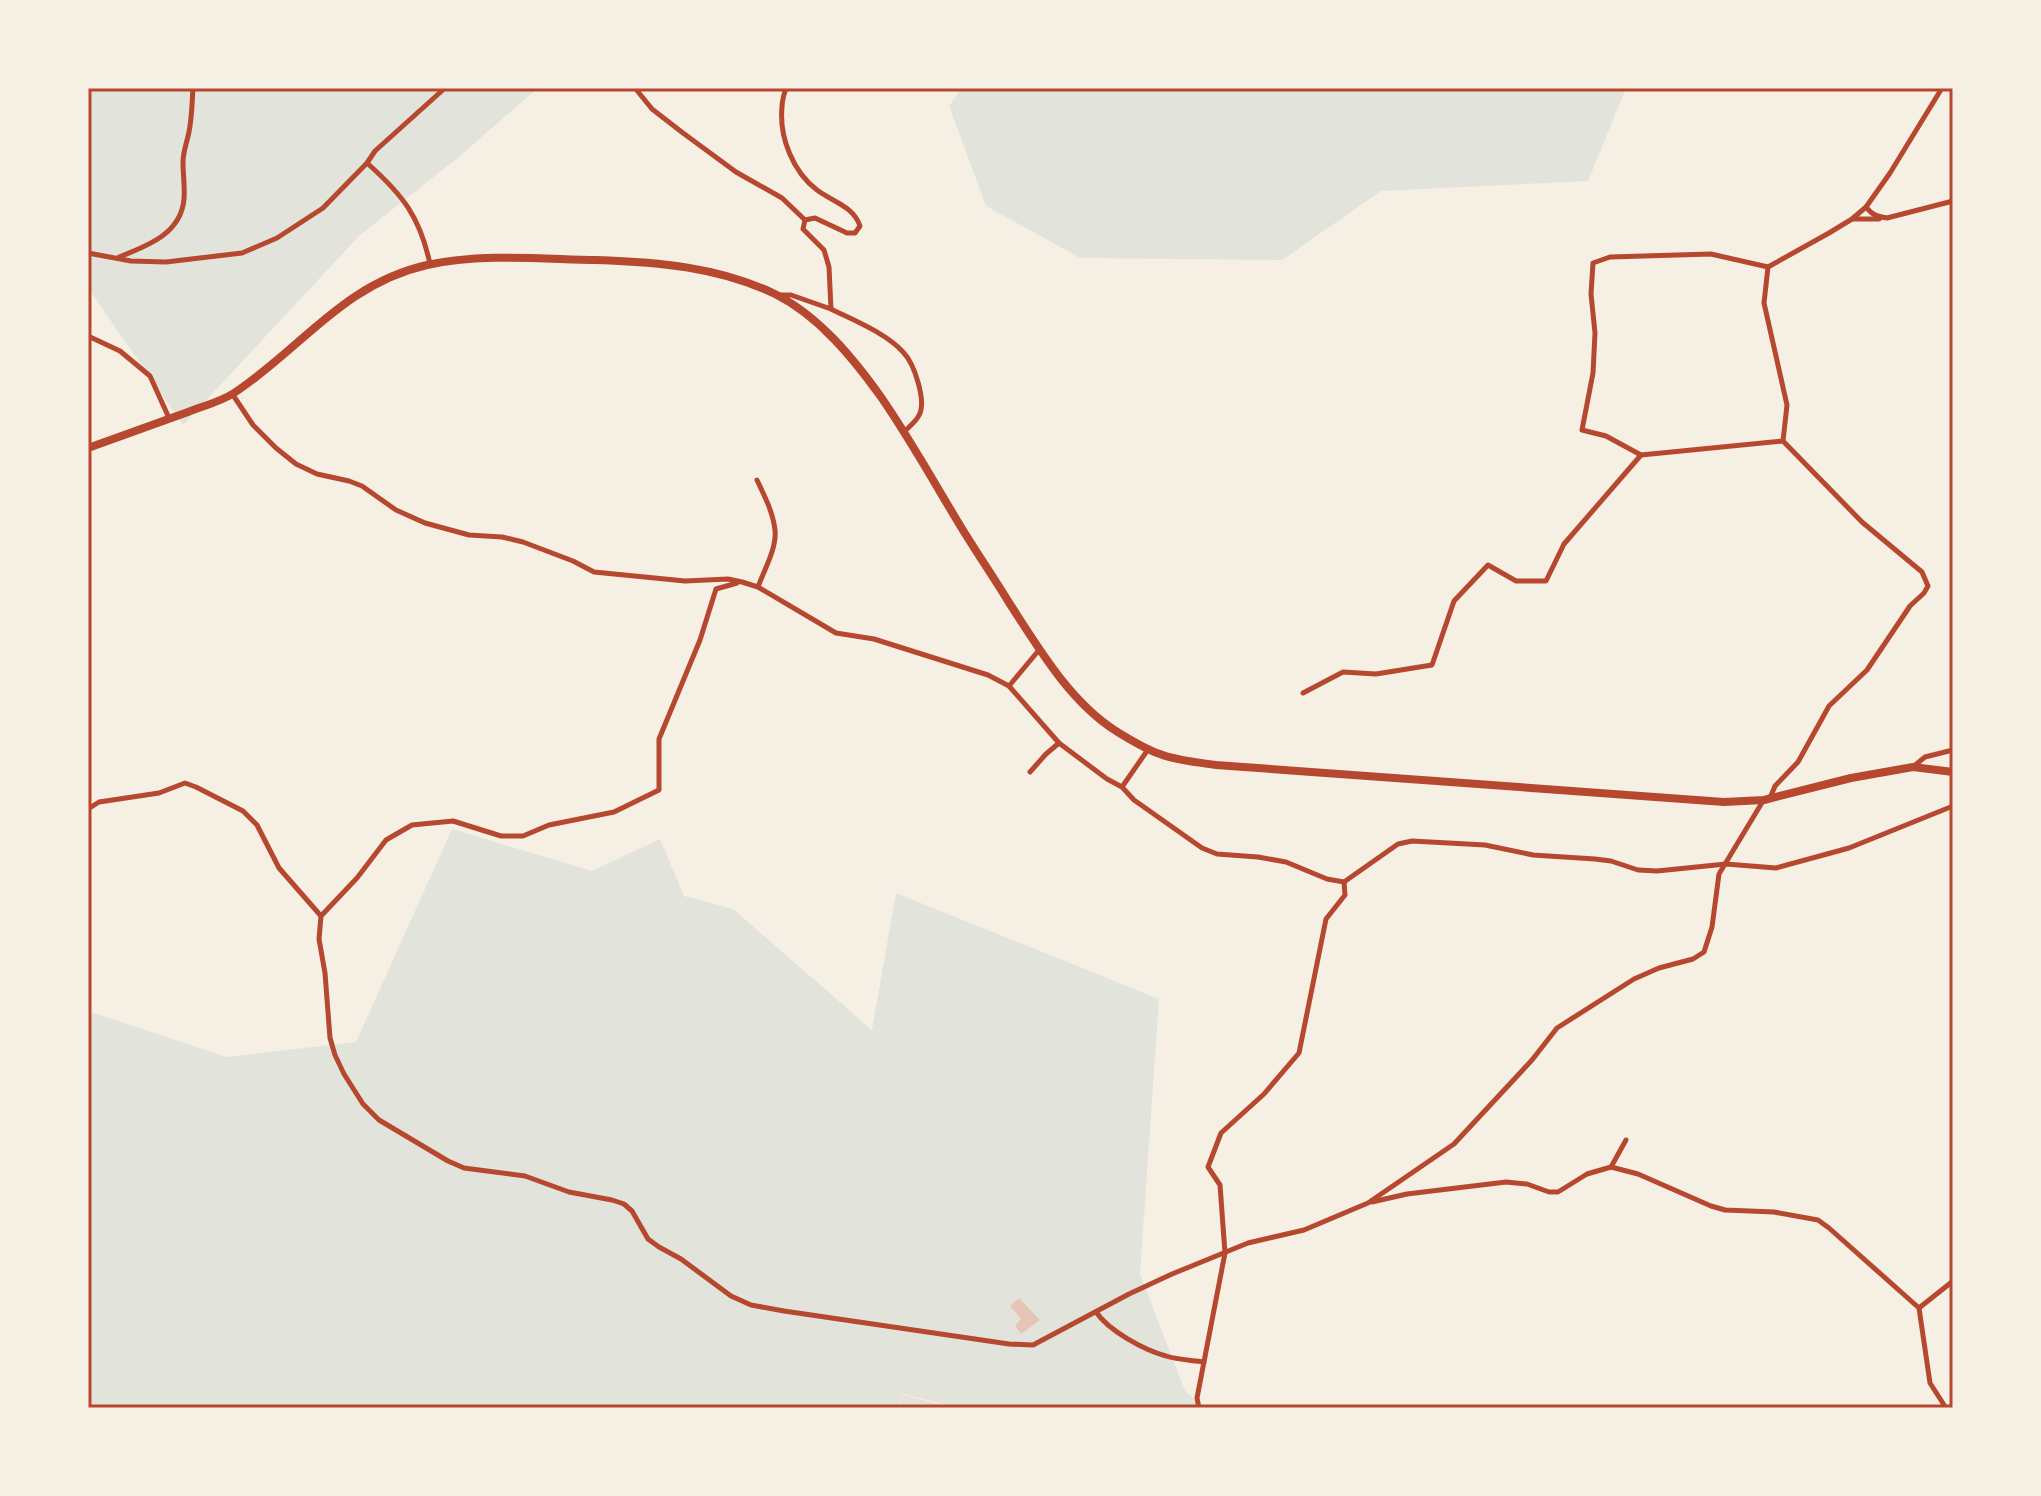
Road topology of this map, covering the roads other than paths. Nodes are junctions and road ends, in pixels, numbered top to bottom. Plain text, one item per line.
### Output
1 (193, 88) edge
2 (445, 88) edge
3 (635, 88) edge
4 (786, 88) edge
5 (1942, 88) edge
6 (367, 163) junction
7 (1953, 201) edge
8 (1866, 207) junction
9 (1887, 218) junction
10 (1852, 219) junction
11 (805, 220) junction
12 (88, 253) edge
13 (118, 257) junction
14 (430, 264) junction
15 (1768, 267) junction
16 (778, 295) junction
17 (831, 309) junction
18 (88, 336) edge
19 (232, 394) junction
20 (169, 418) junction
21 (905, 431) junction
22 (1783, 441) junction
23 (88, 448) edge
24 (1641, 455) junction
25 (757, 480) dead end
26 (742, 582) junction
27 (758, 587) junction
28 (1040, 649) junction
29 (1009, 686) junction
30 (1303, 693) dead end
31 (1059, 743) junction
32 (1149, 748) junction
33 (1953, 750) edge
34 (1913, 767) junction
35 (1030, 772) dead end
36 (1953, 772) edge
37 (1122, 787) junction
38 (1767, 799) junction
39 (1953, 806) edge
40 (88, 809) edge
41 (1726, 864) junction
42 (1344, 882) junction
43 (321, 916) junction
44 (1626, 1140) dead end
45 (1611, 1167) junction
46 (1368, 1203) junction
47 (1225, 1253) junction
48 (1953, 1281) edge
49 (1919, 1308) junction
50 (1096, 1312) junction
51 (1204, 1362) junction
52 (1199, 1408) edge
53 (1946, 1408) edge

1 - 13 street
2 - 6 street
3 - 11 street
4 - 11 street
5 - 8 street
6 - 13 street
6 - 14 street
7 - 9 street
8 - 9 street
8 - 10 street
9 - 10 street
10 - 15 street
11 - 17 street
12 - 13 street
14 - 16 highway
14 - 19 highway
15 - 22 street
15 - 24 street
16 - 17 street
16 - 21 highway
17 - 21 street
18 - 20 street
19 - 20 highway
19 - 26 street
20 - 23 highway
21 - 28 highway
22 - 24 street
22 - 38 street
24 - 30 street
25 - 27 street
26 - 27 street
26 - 43 street
27 - 29 street
28 - 29 street
28 - 32 highway
29 - 31 street
31 - 35 street
31 - 37 street
32 - 37 street
32 - 38 highway
33 - 34 street
34 - 36 highway
34 - 38 highway
37 - 42 street
38 - 41 street
39 - 41 street
40 - 43 street
41 - 42 street
41 - 46 street
42 - 47 street
43 - 50 street
44 - 45 street
45 - 46 street
45 - 49 street
46 - 47 street
47 - 50 street
47 - 51 street
48 - 49 street
49 - 53 street
50 - 51 street
51 - 52 street

